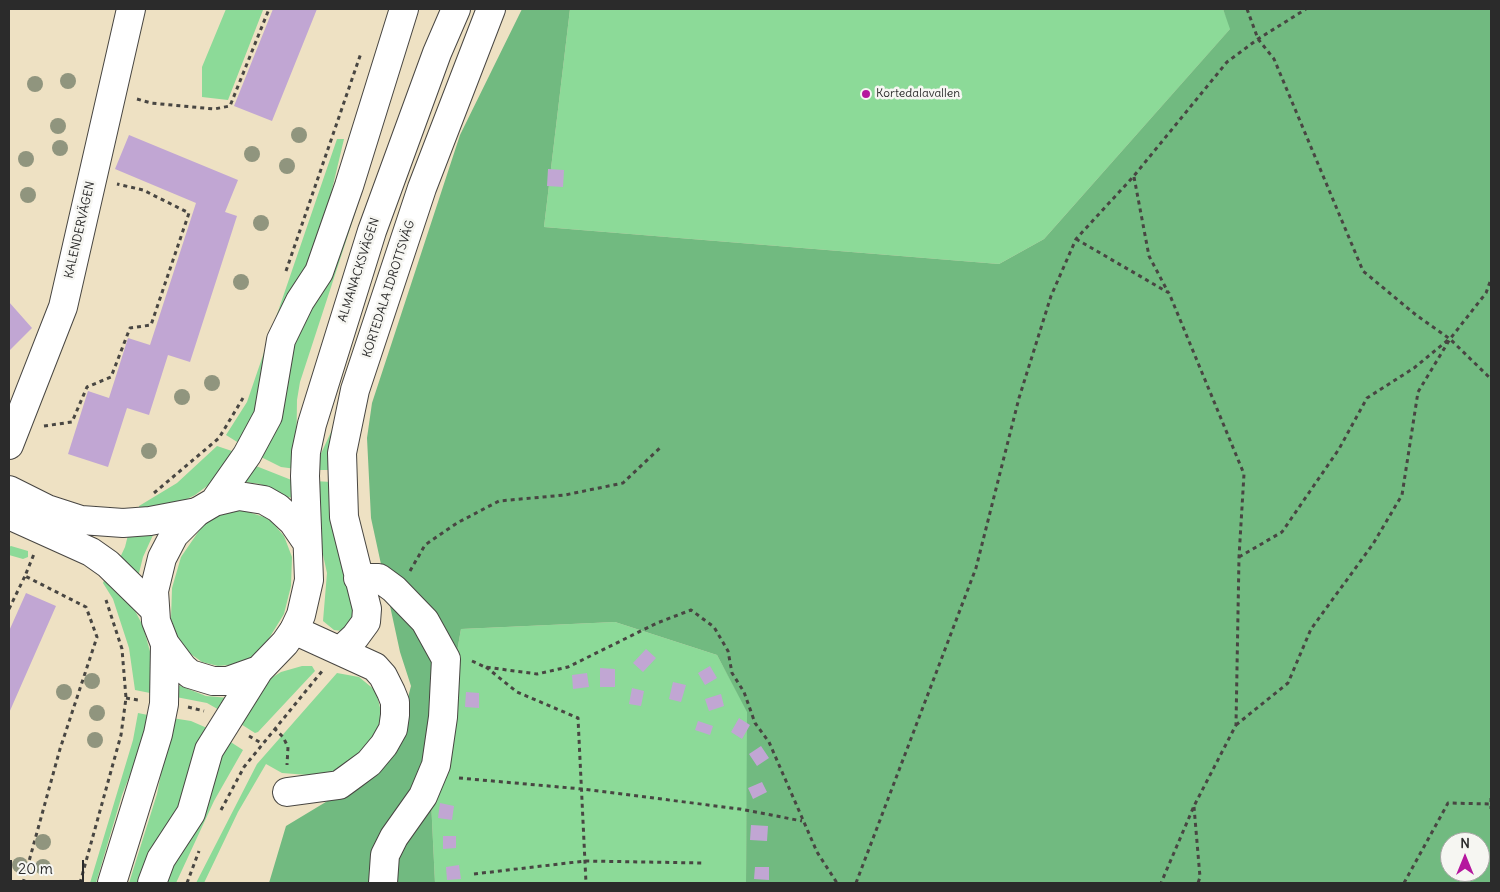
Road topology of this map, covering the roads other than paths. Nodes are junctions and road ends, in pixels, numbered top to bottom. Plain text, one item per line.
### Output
1 (131, 9) edge
2 (404, 9) edge
3 (456, 9) edge
4 (491, 9) edge
5 (12, 433) edge
6 (9, 490) edge
7 (205, 507) junction
8 (9, 515) edge
9 (306, 541) junction
10 (358, 578) junction
11 (155, 610) junction
12 (294, 630) junction
13 (165, 644) junction
14 (341, 650) junction
15 (259, 670) junction
16 (287, 792) road end
17 (112, 883) edge
18 (152, 883) edge
19 (384, 883) edge

1 - 5 main road, KALENDERVÄGEN
2 - 7 main road, ALMANACKSVÄGEN
3 - 9 main road, ALMANACKSVÄGEN
4 - 10 main road, KORTEDALA IDROTTSVÄG
6 - 7 main road
7 - 9 main road
7 - 11 main road, ALMANACKSVÄGEN
8 - 11 main road
9 - 12 main road, ALMANACKSVÄGEN
10 - 14 main road, KORTEDALA IDROTTSVÄG
10 - 19 main road
11 - 13 main road, ALMANACKSVÄGEN
12 - 14 main road
12 - 15 main road, ALMANACKSVÄGEN
13 - 15 main road, ALMANACKSVÄGEN
13 - 17 main road, ALMANACKSVÄGEN
14 - 16 main road
15 - 18 main road, ALMANACKSVÄGEN

